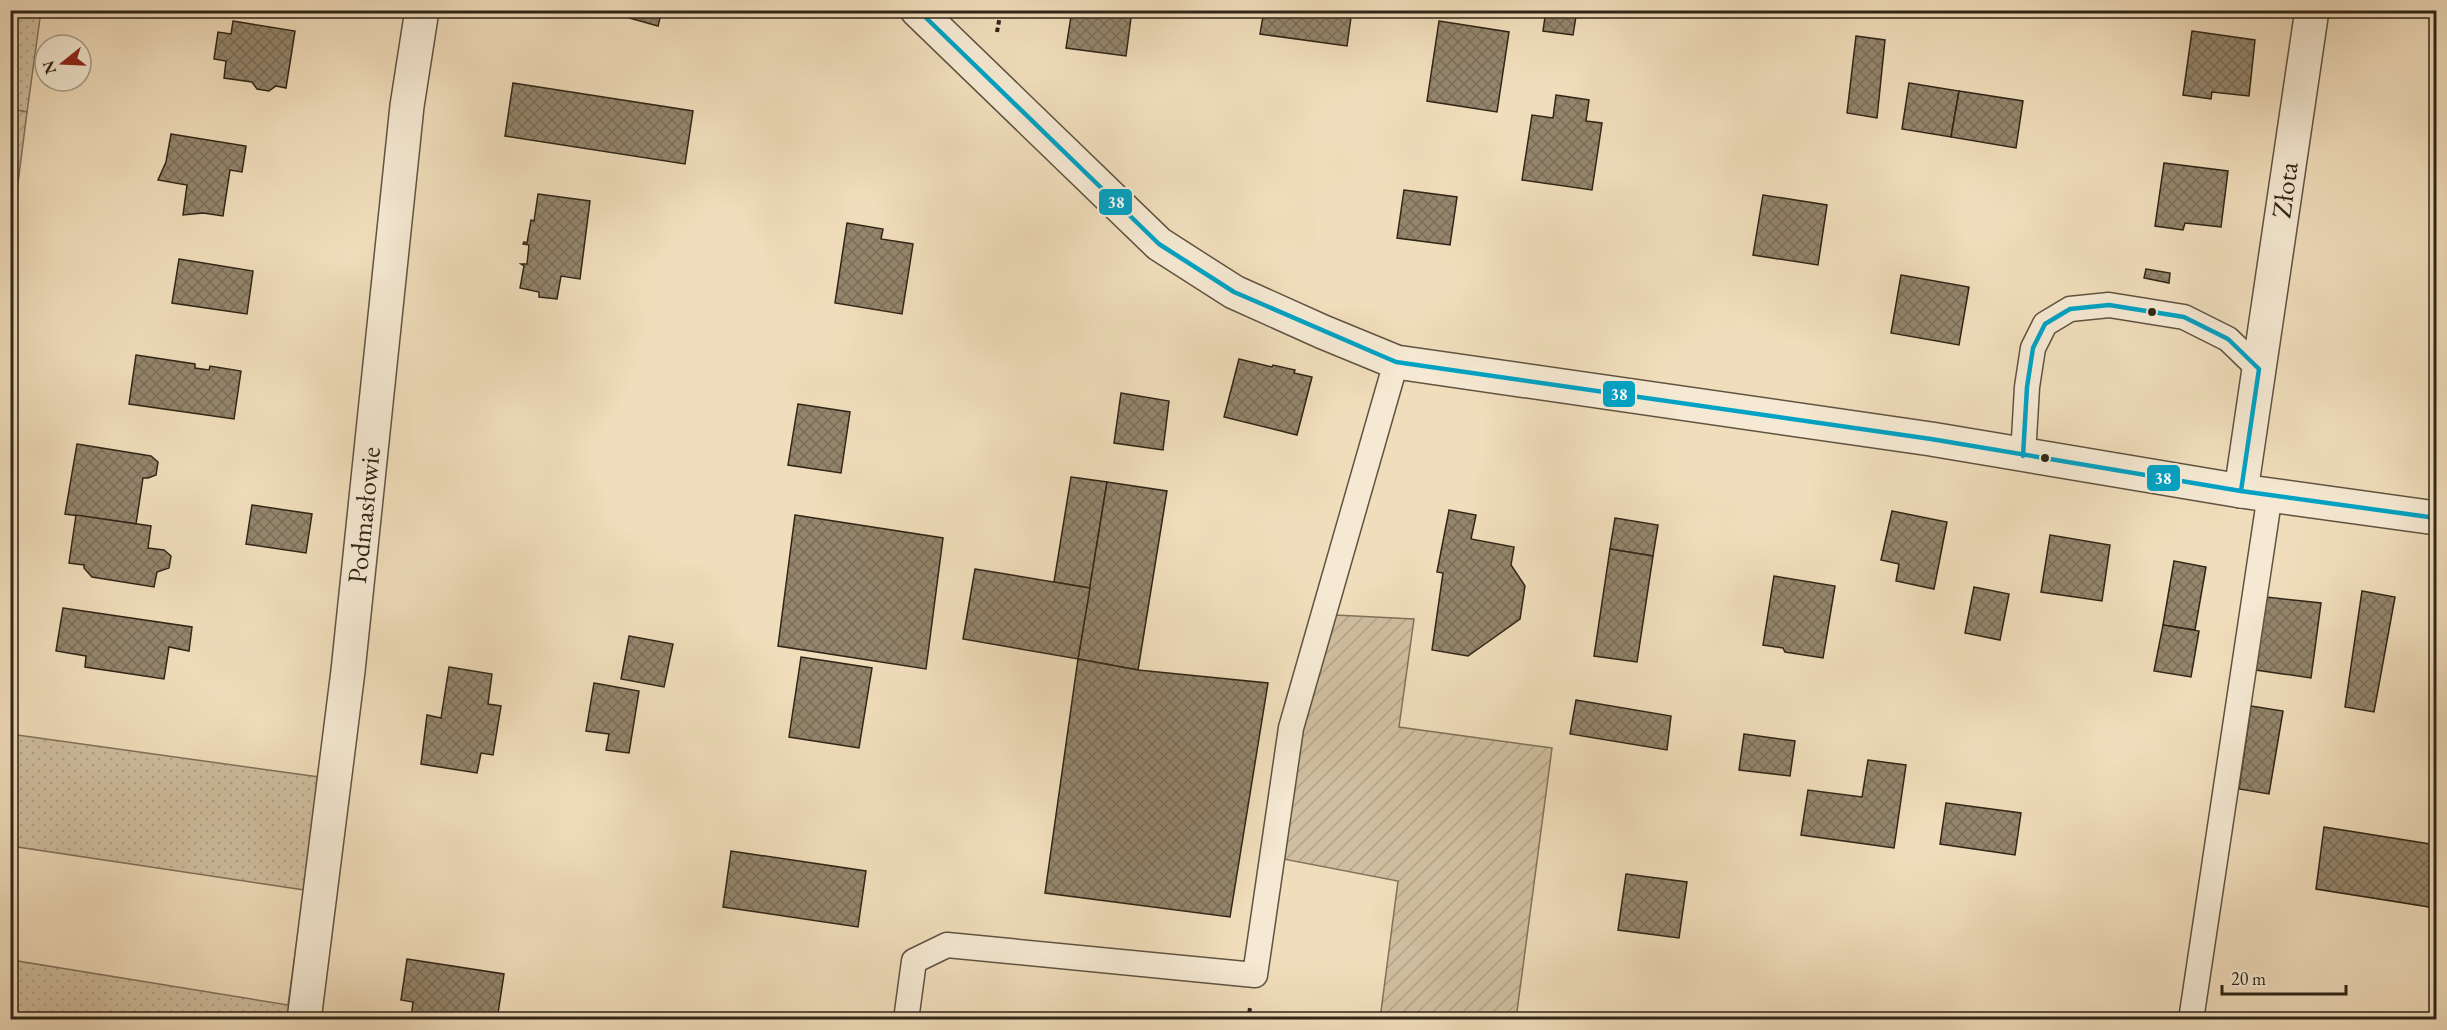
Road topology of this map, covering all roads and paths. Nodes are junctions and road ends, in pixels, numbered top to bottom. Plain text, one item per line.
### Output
1 (422, 10) edge
2 (917, 10) edge
3 (2312, 10) edge
4 (1396, 362) junction
5 (2259, 369) junction
6 (2023, 456) junction
7 (2256, 492) junction
8 (2436, 518) edge
9 (304, 1020) edge
10 (906, 1020) edge
11 (2191, 1020) edge

1 - 9 street, Podmasłowie
2 - 4 street
3 - 5 street, Złota
4 - 6 street
4 - 10 lane
5 - 6 lane
5 - 7 street, Złota
6 - 7 street
7 - 8 street
7 - 11 lane

